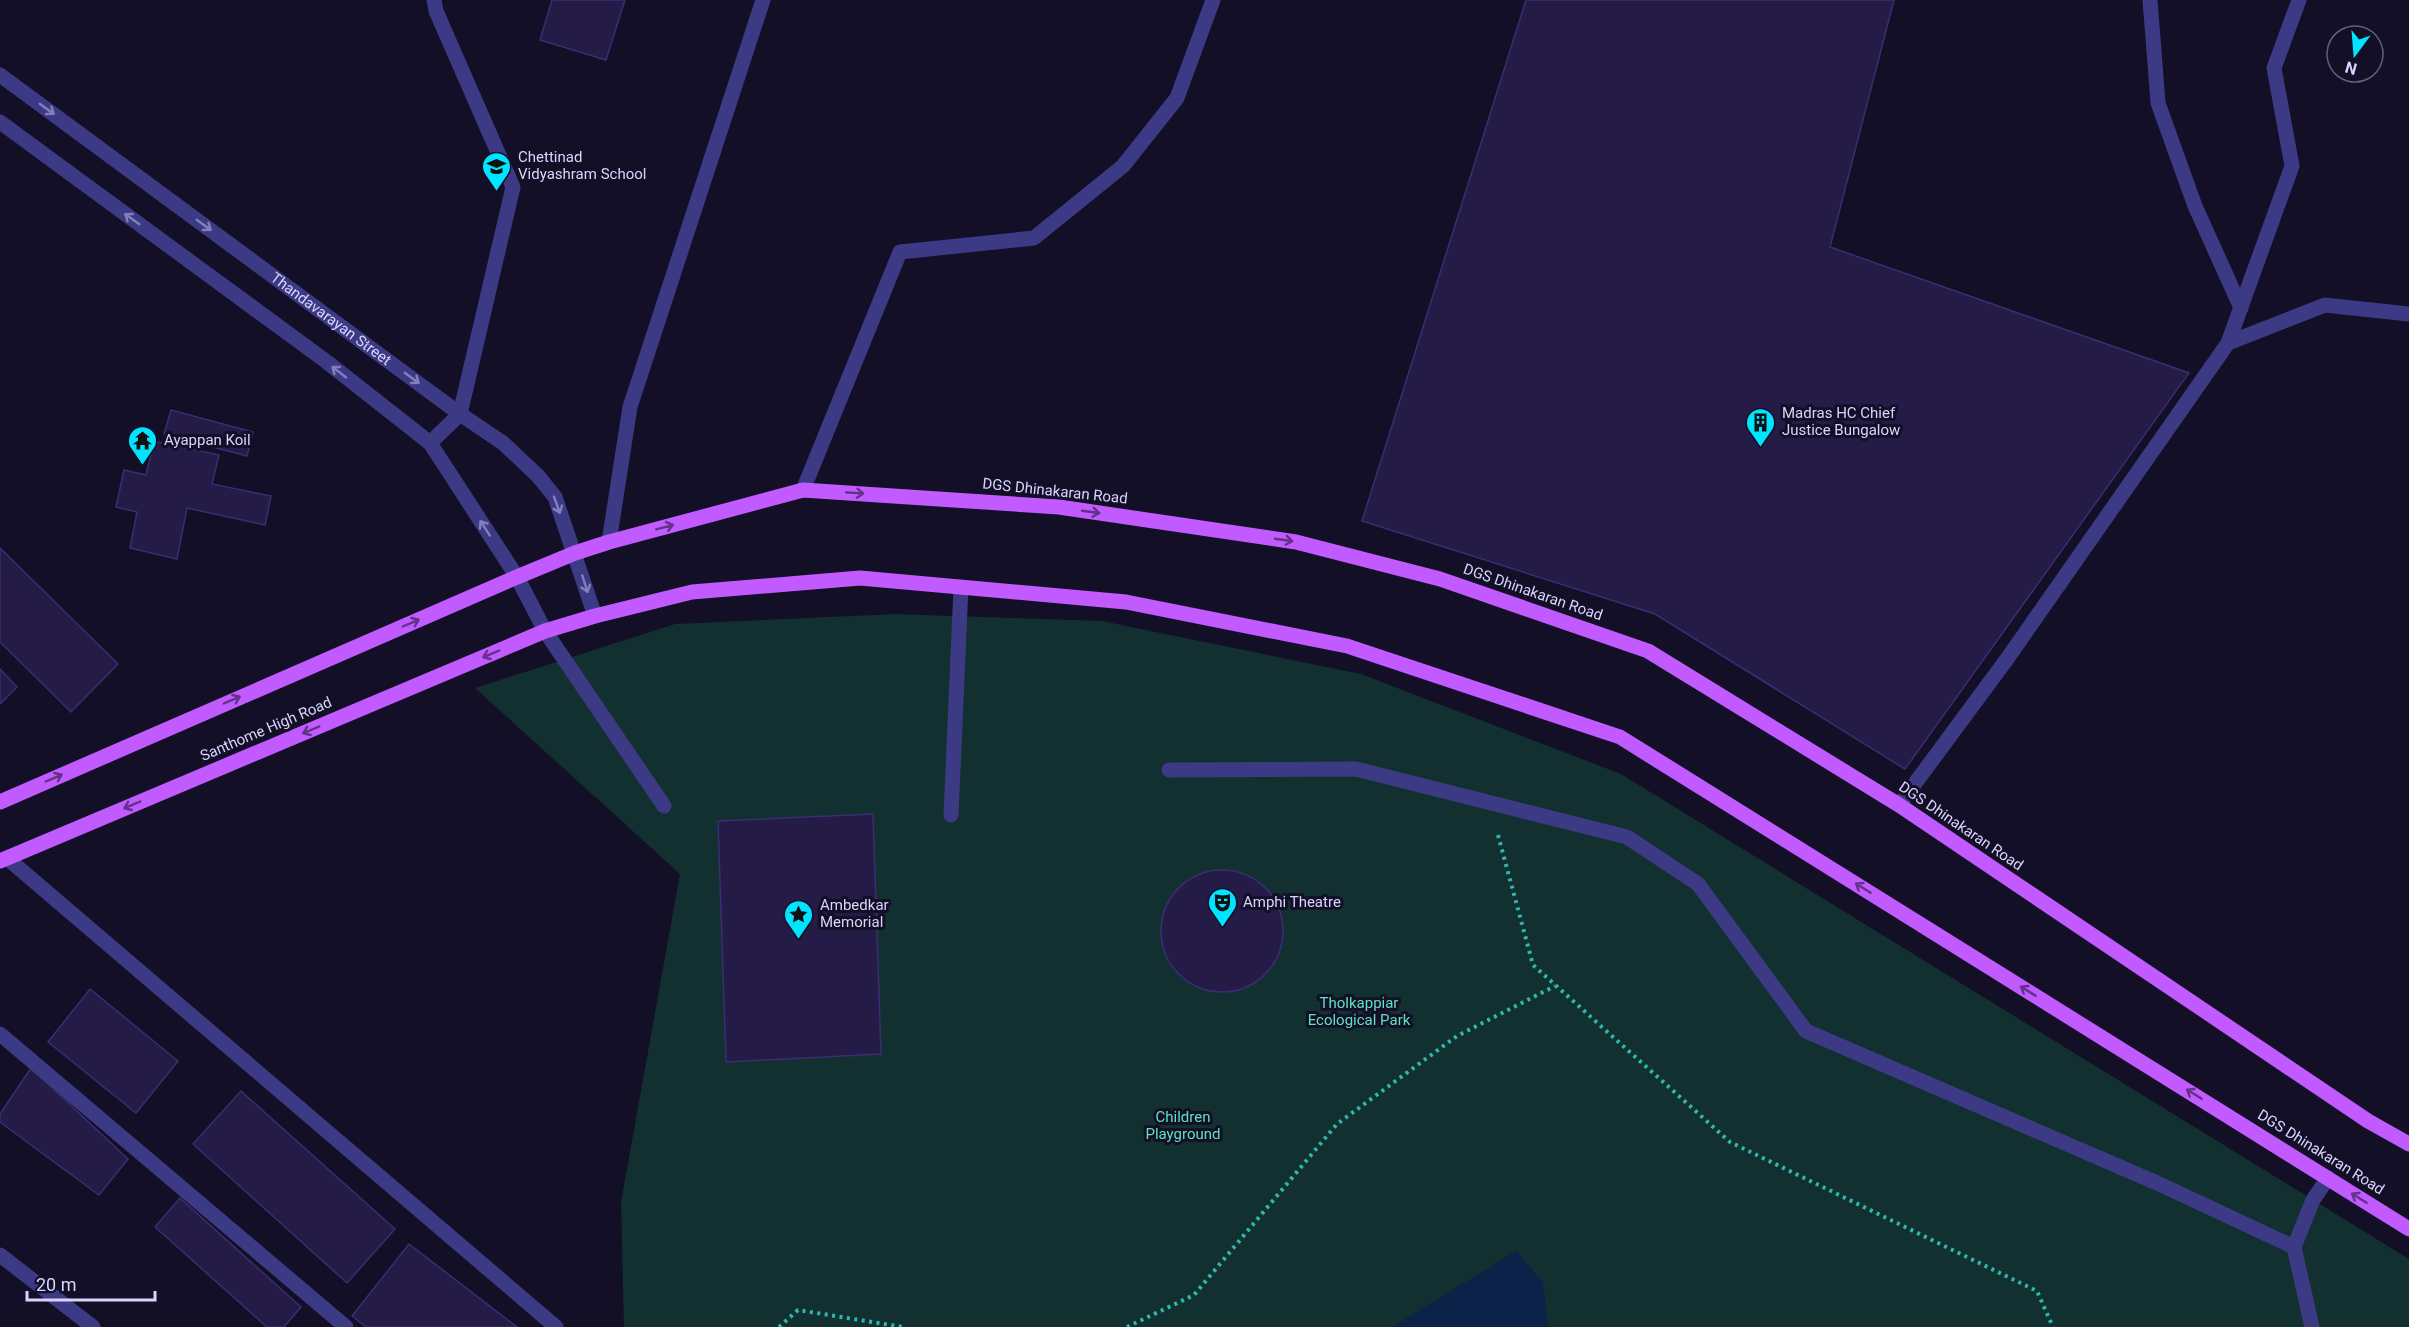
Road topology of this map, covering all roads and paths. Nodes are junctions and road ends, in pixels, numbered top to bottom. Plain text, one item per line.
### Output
1 (434, 0) edge
2 (763, 0) edge
3 (1213, 0) edge
4 (2150, 0) edge
5 (2299, 0) edge
6 (0, 75) edge
7 (0, 122) edge
8 (2241, 308) junction
9 (2409, 314) edge
10 (2228, 343) junction
11 (460, 414) junction
12 (430, 443) junction
13 (802, 490) junction
14 (609, 542) junction
15 (575, 553) junction
16 (518, 576) junction
17 (961, 587) junction
18 (595, 616) junction
19 (545, 632) junction
20 (1169, 770) dead end
21 (0, 801) edge
22 (1489, 802) junction
23 (1899, 805) junction
24 (664, 806) dead end
25 (951, 815) dead end
26 (3, 859) edge
27 (1556, 986) junction
28 (0, 1034) edge
29 (2409, 1144) edge
30 (2328, 1178) junction
31 (2409, 1228) edge
32 (2294, 1247) junction
33 (0, 1255) edge
34 (93, 1327) edge
35 (346, 1327) edge
36 (556, 1327) edge
37 (779, 1327) edge
38 (903, 1327) edge
39 (1127, 1327) edge
40 (2054, 1327) edge
41 (2312, 1327) edge

1 - 11 street
2 - 14 street
3 - 13 street
4 - 8 street
5 - 8 street
6 -> 11 street, Thandavarayan Street
12 -> 7 street
8 - 10 street
9 - 10 street
10 - 23 street
11 - 12 street
11 -> 15 street, Thandavarayan Street
16 -> 12 street
14 -> 13 main road, DGS Dhinakaran Road
13 -> 23 main road, DGS Dhinakaran Road
14 - 15 main road, DGS Dhinakaran Road
15 - 16 main road, DGS Dhinakaran Road
15 -> 18 street, Thandavarayan Street
16 - 19 street
21 -> 16 main road
17 - 18 main road, DGS Dhinakaran Road
17 - 25 street
30 -> 17 main road, DGS Dhinakaran Road
18 - 19 main road, DGS Dhinakaran Road
19 - 24 street
19 -> 26 main road, Santhome High Road
20 - 22 street
22 - 27 path
22 - 32 street
23 - 29 main road, DGS Dhinakaran Road
26 - 36 street
27 - 39 path
27 - 40 path
28 - 35 street
31 -> 30 main road, DGS Dhinakaran Road
30 - 32 street
32 - 41 street
33 - 34 street
37 - 38 path

